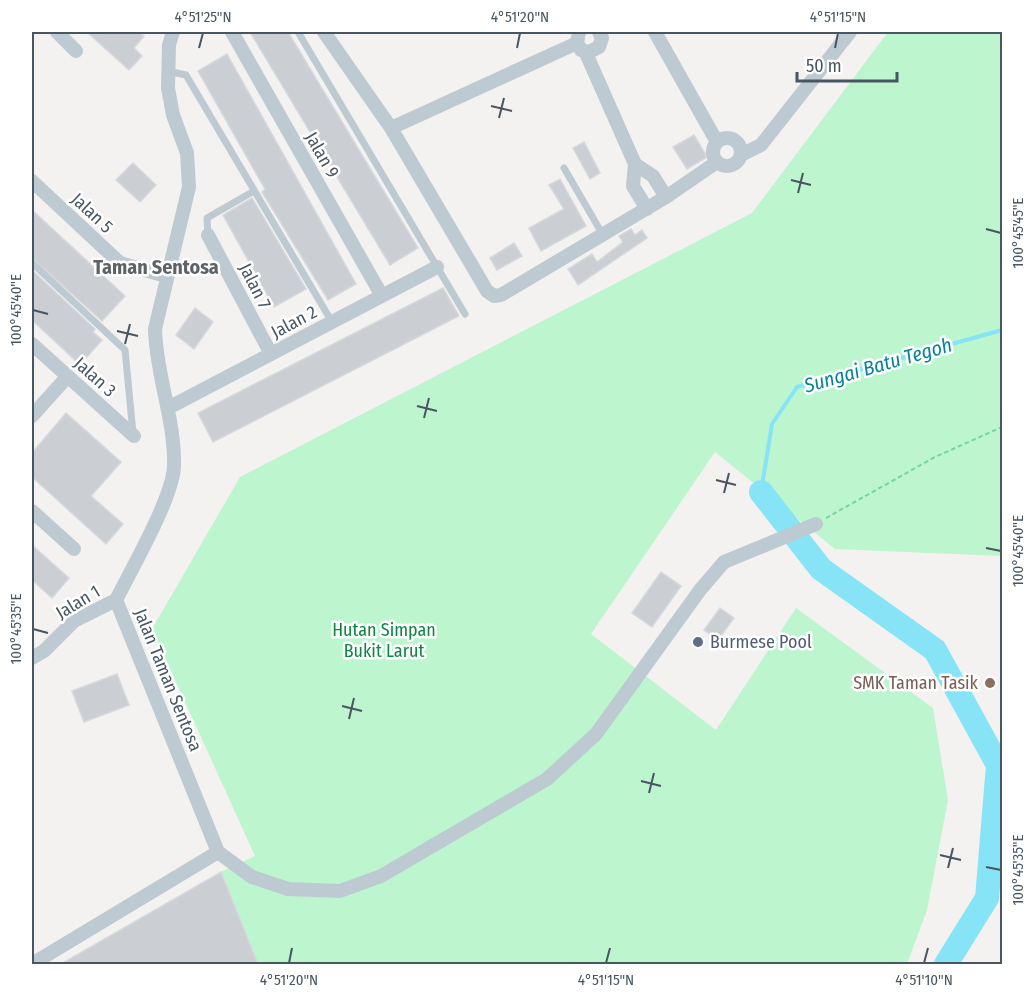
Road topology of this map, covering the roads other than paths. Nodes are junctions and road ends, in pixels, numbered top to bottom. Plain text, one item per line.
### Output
1 (57, 32) edge
2 (173, 32) edge
3 (232, 32) edge
4 (298, 32) edge
5 (324, 32) edge
6 (601, 32) edge
7 (655, 32) edge
8 (850, 32) edge
9 (580, 42) edge
10 (76, 51) dead end
11 (167, 71) junction
12 (391, 128) junction
13 (717, 142) junction
14 (741, 155) junction
15 (717, 162) junction
16 (635, 164) junction
17 (564, 168) dead end
18 (32, 181) edge
19 (254, 190) junction
20 (666, 197) junction
21 (647, 209) junction
22 (208, 235) joint
23 (603, 235) junction
24 (32, 263) edge
25 (437, 267) junction
26 (166, 276) junction
27 (382, 296) junction
28 (465, 314) dead end
29 (332, 322) junction
30 (32, 344) edge
31 (271, 354) junction
32 (67, 376) junction
33 (168, 408) junction
34 (32, 416) edge
35 (134, 436) joint
36 (32, 511) edge
37 (816, 524) road end
38 (74, 549) dead end
39 (116, 600) junction
40 (32, 658) edge
41 (218, 852) junction
42 (32, 964) edge

1 - 10 street
2 - 11 street, Jalan Taman Sentosa
3 - 27 street, Jalan 9
4 - 25 lane
5 - 12 street
6 - 9 street
7 - 13 street
8 - 14 street
9 - 12 street
9 - 16 street
11 - 19 lane
11 - 26 street, Jalan Taman Sentosa
12 - 23 street
13 - 14 street
13 - 15 street
14 - 15 street
15 - 20 street
16 - 20 street
16 - 21 street
17 - 23 lane
18 - 26 street, Jalan 5
19 - 22 lane
19 - 29 lane
20 - 21 street
21 - 23 street
22 - 31 street, Jalan 7
24 - 35 lane
25 - 27 street, Jalan 2
25 - 28 lane
26 - 33 street, Jalan Taman Sentosa
27 - 29 street, Jalan 2
29 - 31 street, Jalan 2
30 - 32 street, Jalan 3
31 - 33 street, Jalan 2
32 - 34 street
32 - 35 street, Jalan 3
33 - 39 street, Jalan Taman Sentosa
36 - 38 street
37 - 41 street
39 - 40 street, Jalan 1
39 - 41 street, Jalan Taman Sentosa
41 - 42 street

